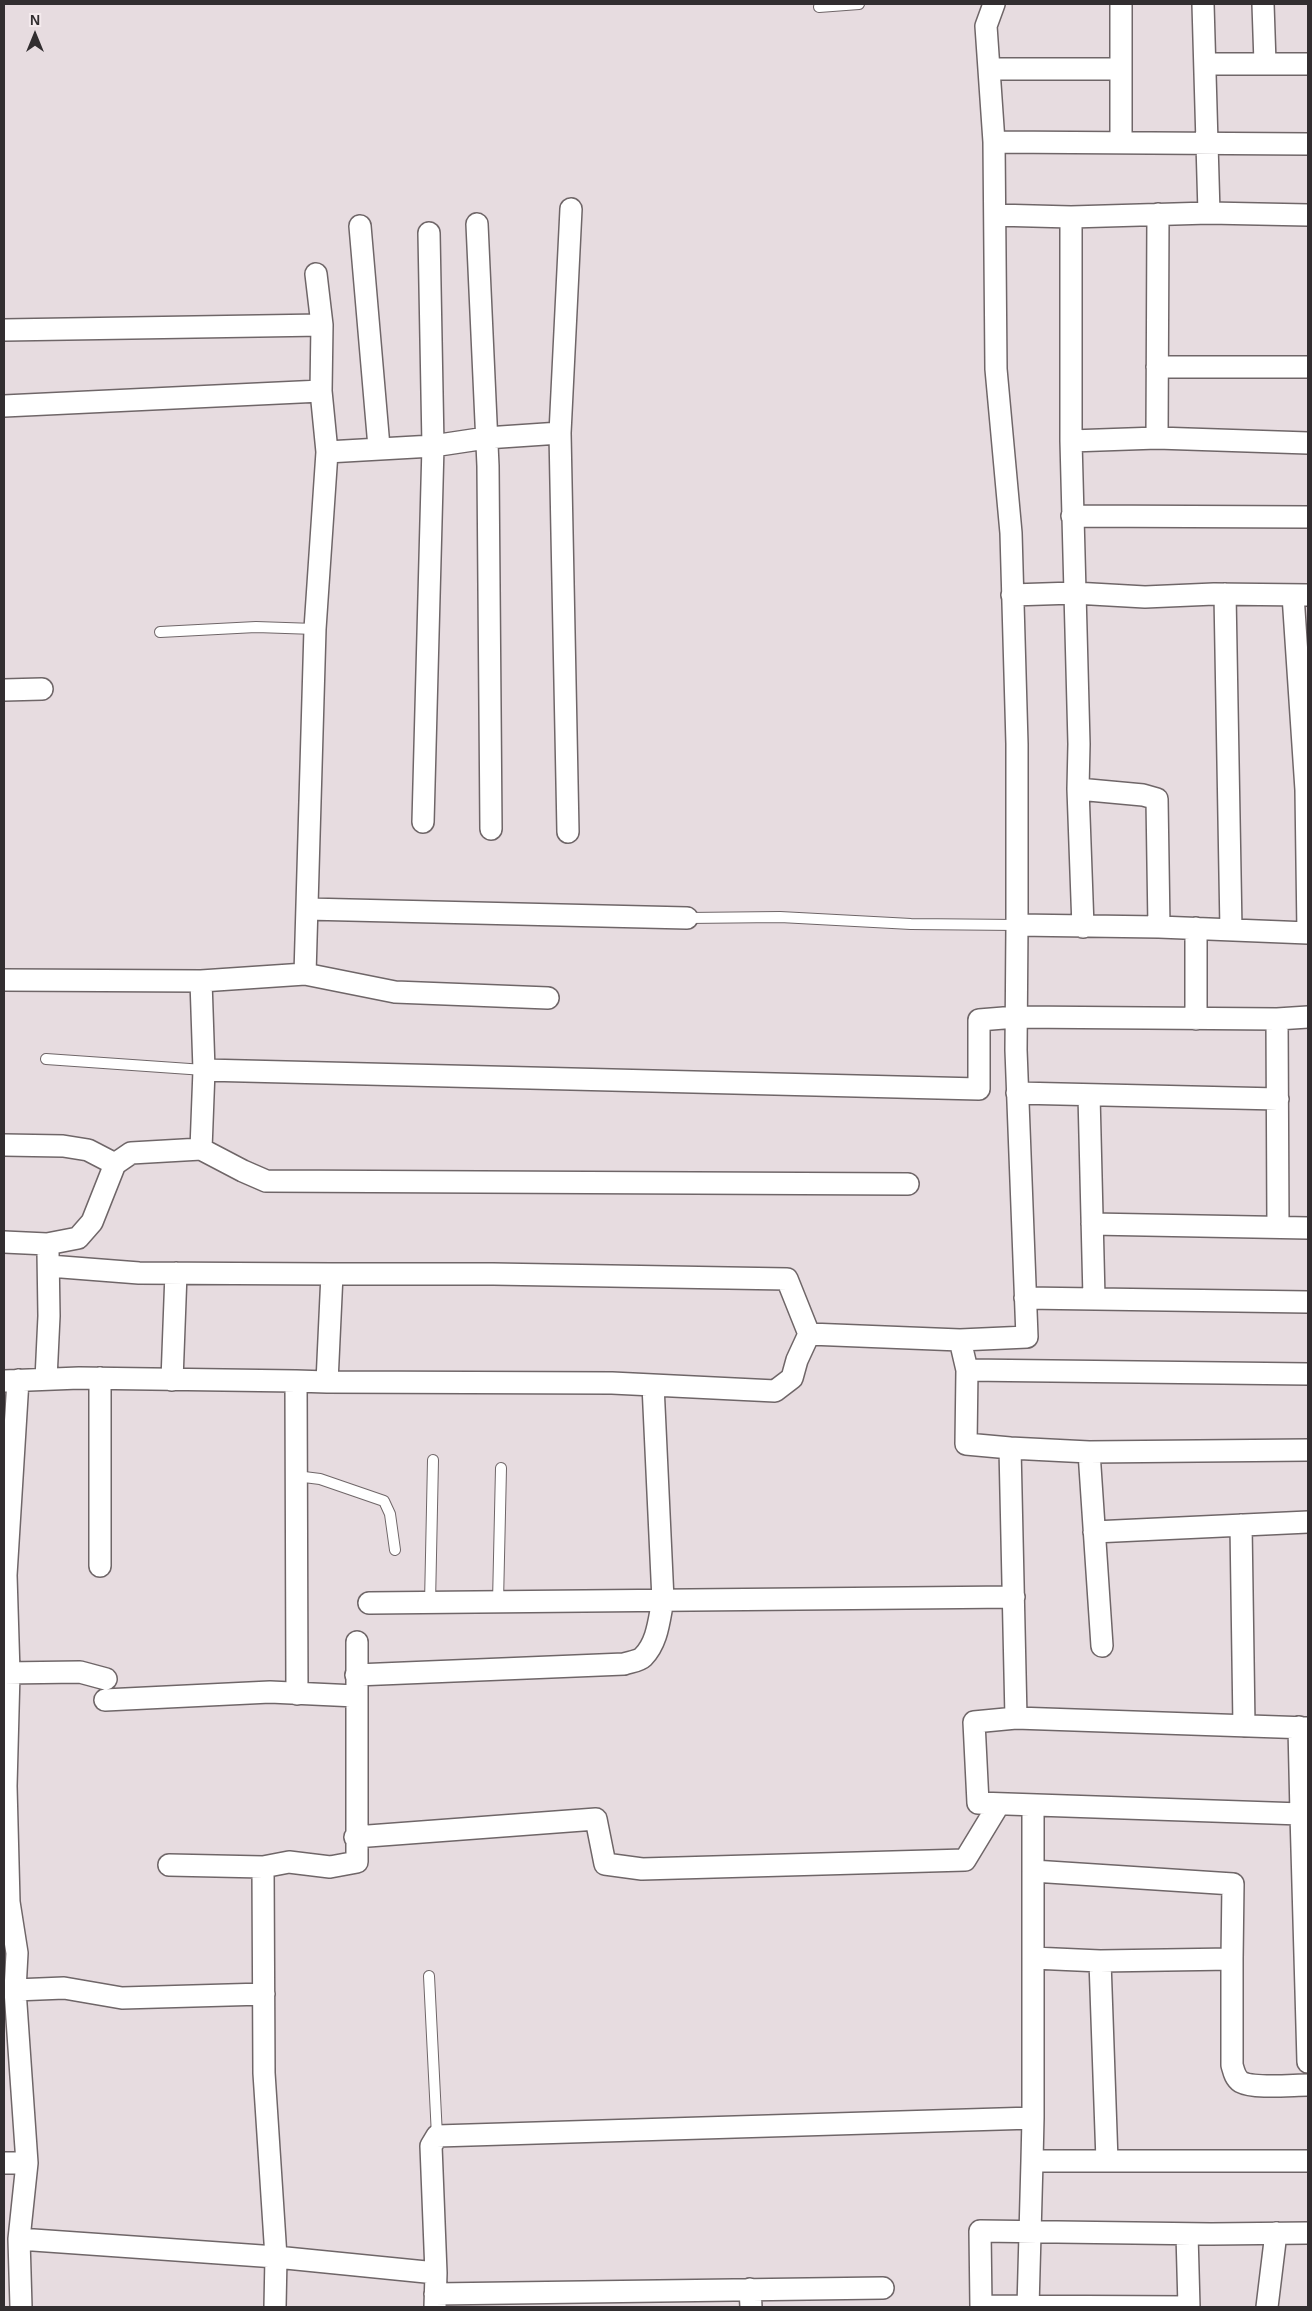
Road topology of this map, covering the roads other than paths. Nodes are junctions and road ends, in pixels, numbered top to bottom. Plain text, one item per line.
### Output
1 (859, 4) edge
2 (994, 4) edge
3 (1121, 4) edge
4 (1203, 4) edge
5 (1263, 4) edge
6 (820, 6) dead end
7 (1265, 63) junction
8 (1205, 64) junction
9 (1308, 64) edge
10 (989, 69) junction
11 (1121, 69) junction
12 (994, 142) junction
13 (1121, 142) junction
14 (1207, 143) junction
15 (1308, 144) edge
16 (571, 209) dead end
17 (1208, 213) junction
18 (1158, 214) junction
19 (995, 215) junction
20 (1308, 215) edge
21 (1071, 217) junction
22 (477, 224) dead end
23 (360, 226) dead end
24 (428, 233) dead end
25 (316, 274) dead end
26 (322, 324) junction
27 (4, 330) edge
28 (1157, 366) junction
29 (1308, 366) edge
30 (322, 391) junction
31 (4, 406) edge
32 (560, 433) junction
33 (486, 438) junction
34 (1156, 438) junction
35 (1071, 441) junction
36 (1308, 443) edge
37 (433, 446) junction
38 (379, 448) junction
39 (327, 452) junction
40 (1072, 516) junction
41 (1308, 518) edge
42 (1074, 592) junction
43 (1225, 594) junction
44 (1012, 595) junction
45 (1301, 595) edge
46 (315, 629) junction
47 (160, 632) dead end
48 (42, 688) dead end
49 (4, 690) edge
50 (1078, 789) junction
51 (424, 822) dead end
52 (491, 829) dead end
53 (568, 832) dead end
54 (1308, 859) edge
55 (306, 909) junction
56 (687, 918) joint
57 (1016, 925) junction
58 (1083, 927) junction
59 (1159, 927) junction
60 (1196, 928) junction
61 (1231, 930) junction
62 (1308, 933) edge
63 (305, 974) junction
64 (4, 980) edge
65 (201, 981) junction
66 (548, 998) dead end
67 (1016, 1017) junction
68 (1308, 1017) edge
69 (1196, 1019) junction
70 (1277, 1019) junction
71 (46, 1059) dead end
72 (204, 1070) junction
73 (1018, 1093) junction
74 (1089, 1094) junction
75 (1278, 1099) junction
76 (4, 1145) edge
77 (201, 1149) junction
78 (115, 1164) junction
79 (908, 1184) dead end
80 (1092, 1224) junction
81 (1278, 1228) junction
82 (1308, 1228) edge
83 (4, 1242) edge
84 (47, 1244) junction
85 (49, 1266) junction
86 (176, 1273) junction
87 (332, 1274) junction
88 (1025, 1298) junction
89 (1094, 1298) junction
90 (1308, 1302) edge
91 (809, 1334) junction
92 (960, 1340) junction
93 (967, 1370) junction
94 (1308, 1374) edge
95 (100, 1378) junction
96 (46, 1379) junction
97 (172, 1380) junction
98 (11, 1381) edge
99 (296, 1381) junction
100 (327, 1382) junction
101 (653, 1385) junction
102 (1010, 1448) junction
103 (1308, 1450) edge
104 (1089, 1452) junction
105 (433, 1460) dead end
106 (501, 1468) dead end
107 (296, 1476) junction
108 (1308, 1522) edge
109 (1241, 1525) junction
110 (1094, 1532) junction
111 (395, 1550) dead end
112 (100, 1566) dead end
113 (1014, 1597) junction
114 (663, 1600) junction
115 (498, 1602) junction
116 (369, 1603) dead end
117 (430, 1603) junction
118 (357, 1642) dead end
119 (1102, 1646) dead end
120 (6, 1673) edge
121 (356, 1685) junction
122 (297, 1694) junction
123 (1016, 1718) junction
124 (1244, 1726) junction
125 (1304, 1728) edge
126 (5, 1786) edge
127 (999, 1804) junction
128 (1033, 1805) junction
129 (1301, 1814) junction
130 (355, 1837) junction
131 (169, 1865) dead end
132 (262, 1867) junction
133 (1033, 1871) junction
134 (6, 1902) edge
135 (1306, 1935) edge
136 (1033, 1958) junction
137 (1232, 1959) junction
138 (1100, 1961) junction
139 (429, 1976) dead end
140 (15, 1990) junction
141 (264, 1994) junction
142 (1308, 2062) edge
143 (1308, 2085) edge
144 (1033, 2118) junction
145 (437, 2136) junction
146 (1032, 2161) junction
147 (1107, 2161) junction
148 (1308, 2161) edge
149 (4, 2163) edge
150 (28, 2163) junction
151 (1030, 2232) junction
152 (1276, 2233) junction
153 (1308, 2233) edge
154 (1187, 2234) junction
155 (19, 2238) junction
156 (276, 2257) junction
157 (436, 2273) junction
158 (884, 2288) dead end
159 (751, 2298) edge
160 (435, 2301) edge
161 (21, 2307) edge
162 (276, 2307) edge
163 (981, 2307) edge
164 (1028, 2307) edge
165 (1189, 2307) edge
166 (1267, 2307) edge

1 - 6 lane
2 - 10 street
3 - 11 street
4 - 8 street
5 - 7 street
7 - 8 street
7 - 9 street
8 - 14 street
10 - 11 street
10 - 12 street
11 - 13 street
12 - 13 street
12 - 19 street
13 - 14 street
14 - 15 street
14 - 17 street
16 - 32 street
17 - 18 street
17 - 20 street
18 - 21 street
18 - 28 street
19 - 21 street
19 - 44 street
21 - 35 street
22 - 33 street
23 - 38 street
24 - 37 street
25 - 26 street
26 - 27 street
26 - 30 street
28 - 29 street
28 - 34 street
30 - 31 street
30 - 39 street
32 - 33 street
32 - 53 street
33 - 37 street
33 - 52 street
34 - 35 street
34 - 36 street
35 - 40 street
37 - 38 street
37 - 51 street
38 - 39 street
39 - 46 street
40 - 41 street
40 - 42 street
42 - 43 street
42 - 44 street
42 - 50 street
43 - 45 street
43 - 61 street
44 - 57 street
45 - 54 street
46 - 47 lane
46 - 55 street
48 - 49 street
50 - 58 street
50 - 59 street
54 - 62 street
55 - 56 street
55 - 63 street
56 - 57 lane
57 - 58 street
57 - 67 street
58 - 59 street
59 - 60 street
60 - 61 street
60 - 69 street
61 - 62 street
63 - 65 street
63 - 66 street
64 - 65 street
65 - 72 street
67 - 69 street
67 - 72 street
67 - 73 street
68 - 70 street
69 - 70 street
70 - 75 street
71 - 72 lane
72 - 77 street
73 - 74 street
73 - 88 street
74 - 75 street
74 - 80 street
75 - 81 street
76 - 78 street
77 - 78 street
77 - 79 street
78 - 84 street
80 - 81 street
80 - 89 street
81 - 82 street
83 - 84 street
84 - 85 street
85 - 86 street
85 - 96 street
86 - 87 street
86 - 97 street
87 - 91 street
87 - 100 street
88 - 89 street
88 - 92 street
89 - 90 street
91 - 92 street
91 - 101 street
92 - 93 street
93 - 94 street
93 - 102 street
95 - 96 street
95 - 97 street
95 - 112 street
96 - 98 street
97 - 99 street
98 - 120 street
99 - 100 street
99 - 107 street
100 - 101 street
101 - 114 street
102 - 104 street
102 - 113 street
103 - 104 street
104 - 110 street
105 - 117 lane
106 - 115 lane
107 - 111 lane
107 - 122 street
108 - 109 street
109 - 110 street
109 - 124 street
110 - 119 street
113 - 114 street
113 - 123 street
114 - 115 street
114 - 121 street
115 - 117 street
116 - 117 street
118 - 121 street
120 - 122 street
120 - 126 street
121 - 122 street
121 - 130 street
123 - 124 street
123 - 127 street
124 - 125 street
125 - 129 street
126 - 134 street
127 - 128 street
127 - 130 street
128 - 129 street
128 - 133 street
129 - 135 street
130 - 132 street
131 - 132 street
132 - 141 street
133 - 136 street
133 - 137 street
134 - 140 street
135 - 142 street
136 - 138 street
136 - 144 street
137 - 138 street
137 - 143 street
138 - 147 street
139 - 145 lane
140 - 141 street
140 - 150 street
141 - 156 street
144 - 145 street
144 - 146 street
145 - 157 street
146 - 147 street
146 - 151 street
147 - 148 street
149 - 150 street
150 - 155 street
151 - 154 street
151 - 163 street
151 - 164 street
152 - 153 street
152 - 154 street
152 - 166 street
154 - 165 street
155 - 156 street
155 - 161 street
156 - 157 street
156 - 162 street
157 - 160 street
158 - 159 street
159 - 160 street
163 - 164 street
164 - 165 street

